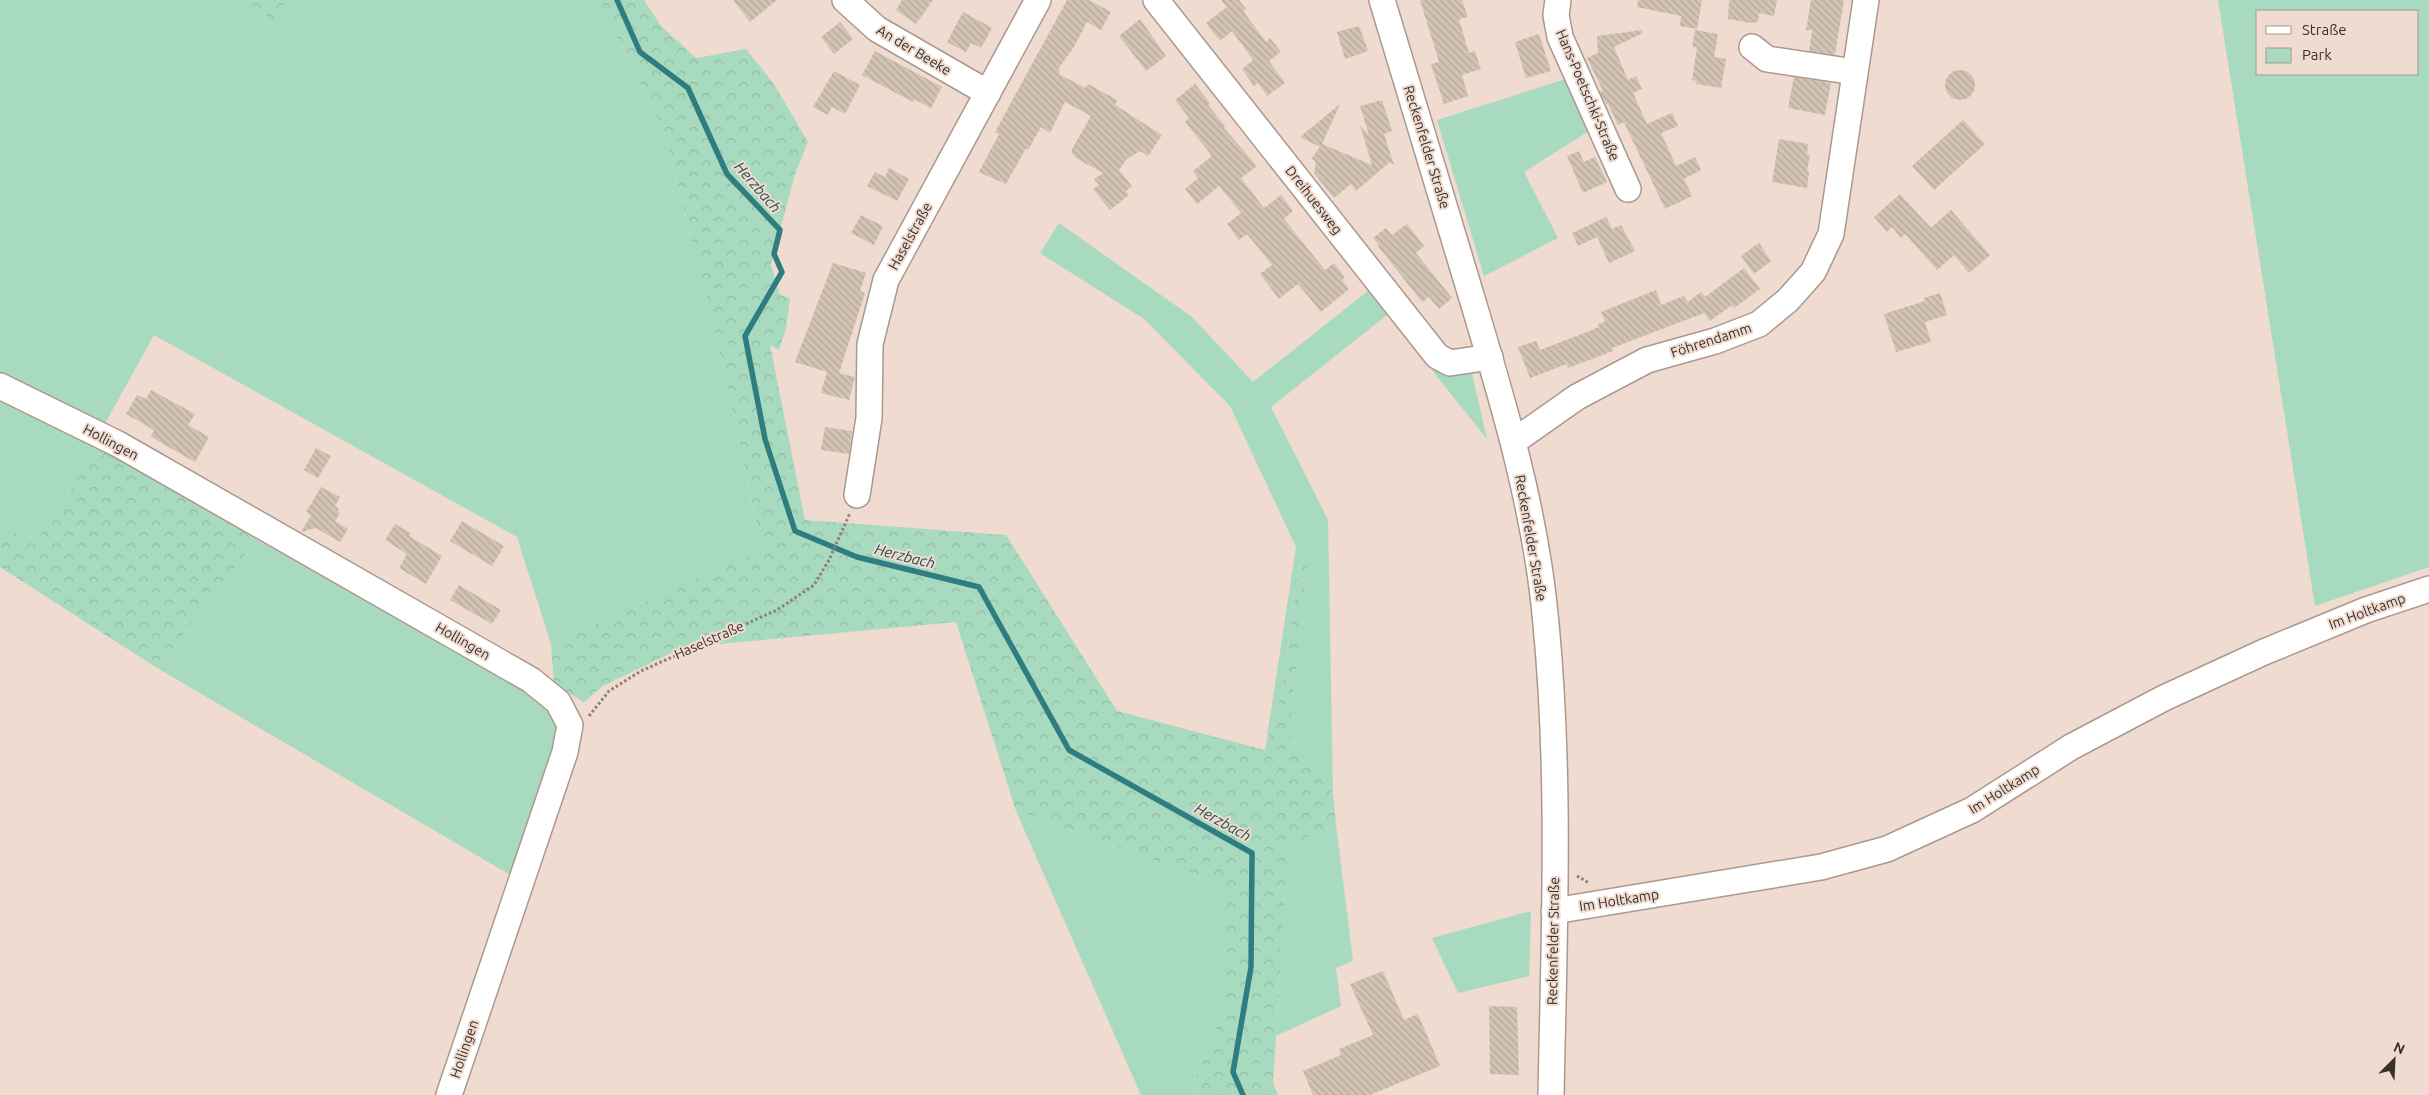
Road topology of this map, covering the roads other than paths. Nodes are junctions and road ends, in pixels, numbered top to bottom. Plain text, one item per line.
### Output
1 (845, 0) edge
2 (1038, 0) edge
3 (1156, 0) edge
4 (1382, 0) edge
5 (1558, 0) edge
6 (1866, 0) edge
7 (1752, 47) dead end
8 (1855, 72) junction
9 (988, 93) junction
10 (1628, 189) dead end
11 (1490, 357) junction
12 (0, 386) edge
13 (1513, 442) junction
14 (857, 495) dead end
15 (2429, 590) edge
16 (1554, 911) junction
17 (449, 1095) edge
18 (1551, 1095) edge

1 - 9 street, An der Beeke
2 - 9 street, Haselstraße
3 - 11 street, Dreihuesweg
4 - 11 street, Reckenfelder Straße
5 - 10 street, Hans-Poetschki-Straße
6 - 8 street, Föhrendamm
7 - 8 street
8 - 13 street, Föhrendamm
9 - 14 street, Haselstraße
11 - 13 street, Reckenfelder Straße
12 - 17 street, Hollingen
13 - 16 street, Reckenfelder Straße
15 - 16 street, Im Holtkamp
16 - 18 street, Reckenfelder Straße

